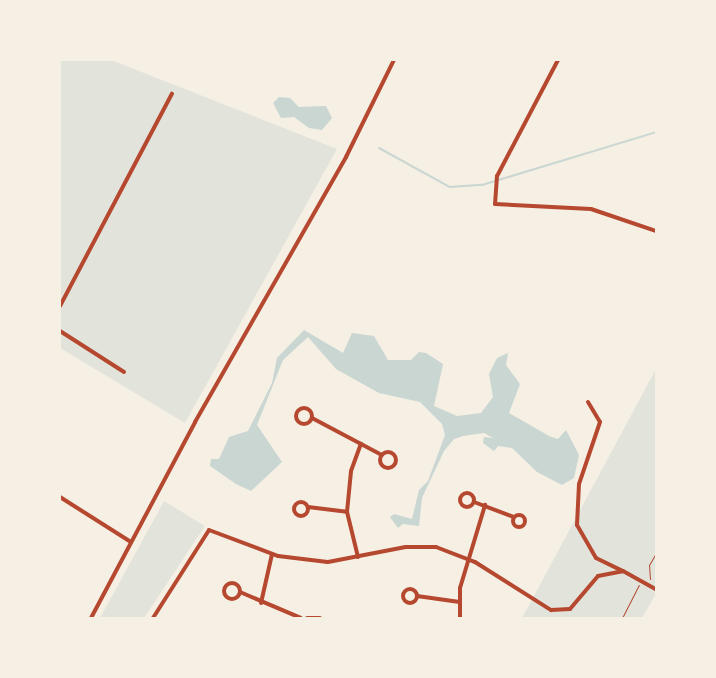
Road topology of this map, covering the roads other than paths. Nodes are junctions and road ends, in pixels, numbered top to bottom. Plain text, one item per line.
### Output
1 (394, 60) edge
2 (558, 60) edge
3 (172, 94) dead end
4 (656, 231) edge
5 (60, 306) edge
6 (60, 331) edge
7 (124, 372) dead end
8 (588, 402) dead end
9 (312, 418) junction
10 (361, 444) junction
11 (382, 455) junction
12 (60, 497) edge
13 (474, 502) dead end
14 (485, 505) junction
15 (308, 507) dead end
16 (347, 512) junction
17 (514, 517) dead end
18 (131, 542) junction
19 (272, 554) junction
20 (358, 557) junction
21 (470, 561) junction
22 (623, 571) junction
23 (656, 589) edge
24 (240, 592) junction
25 (417, 596) dead end
26 (460, 602) junction
27 (261, 603) junction
28 (91, 618) edge
29 (153, 618) edge
30 (301, 618) edge
31 (307, 618) edge
32 (320, 618) edge
33 (460, 618) edge

1 - 18 street
2 - 4 street
3 - 5 street
6 - 7 street
8 - 22 street
9 - 9 street
9 - 10 street
10 - 11 street
10 - 16 street
11 - 11 street
12 - 18 street
13 - 14 street
14 - 17 street
14 - 21 street
15 - 16 street
16 - 20 street
18 - 28 street
19 - 20 street
19 - 27 street
19 - 29 street
20 - 21 street
21 - 22 street
21 - 26 street
22 - 23 street
24 - 24 street
24 - 27 street
25 - 26 street
26 - 33 street
27 - 30 street
31 - 32 street

